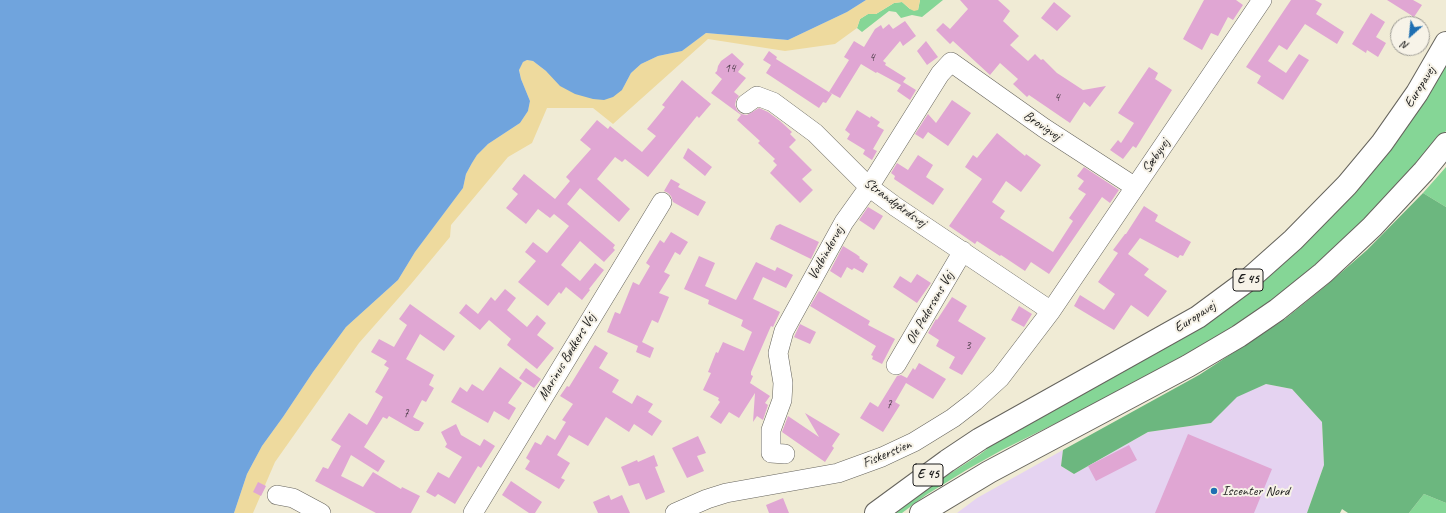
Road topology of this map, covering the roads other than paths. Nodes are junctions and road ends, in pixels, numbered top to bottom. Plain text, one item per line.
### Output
1 (1262, 0) edge
2 (1446, 43) edge
3 (951, 62) joint
4 (746, 104) dead end
5 (1446, 144) edge
6 (1135, 186) junction
7 (869, 187) junction
8 (662, 202) dead end
9 (963, 251) junction
10 (1051, 311) junction
11 (896, 365) dead end
12 (785, 454) dead end
13 (277, 495) dead end
14 (924, 512) edge
15 (321, 513) edge
16 (473, 513) edge
17 (675, 513) edge
18 (876, 513) edge

1 - 6 street, Sæbyvej
2 - 18 main road, Europavej / E 45
3 - 6 street, Brovigvej
3 - 7 street, Vodbindervej
4 - 7 street, Strandgårdsvej
5 - 14 main road, E 45
6 - 10 street, Sæbyvej
7 - 9 street, Strandgårdsvej
7 - 12 street, Vodbindervej
8 - 16 street, Marinus Bødkers Vej
9 - 10 street, Strandgårdsvej
9 - 11 street, Ole Pedersens Vej
10 - 17 street, Fiskerstien
13 - 15 street

